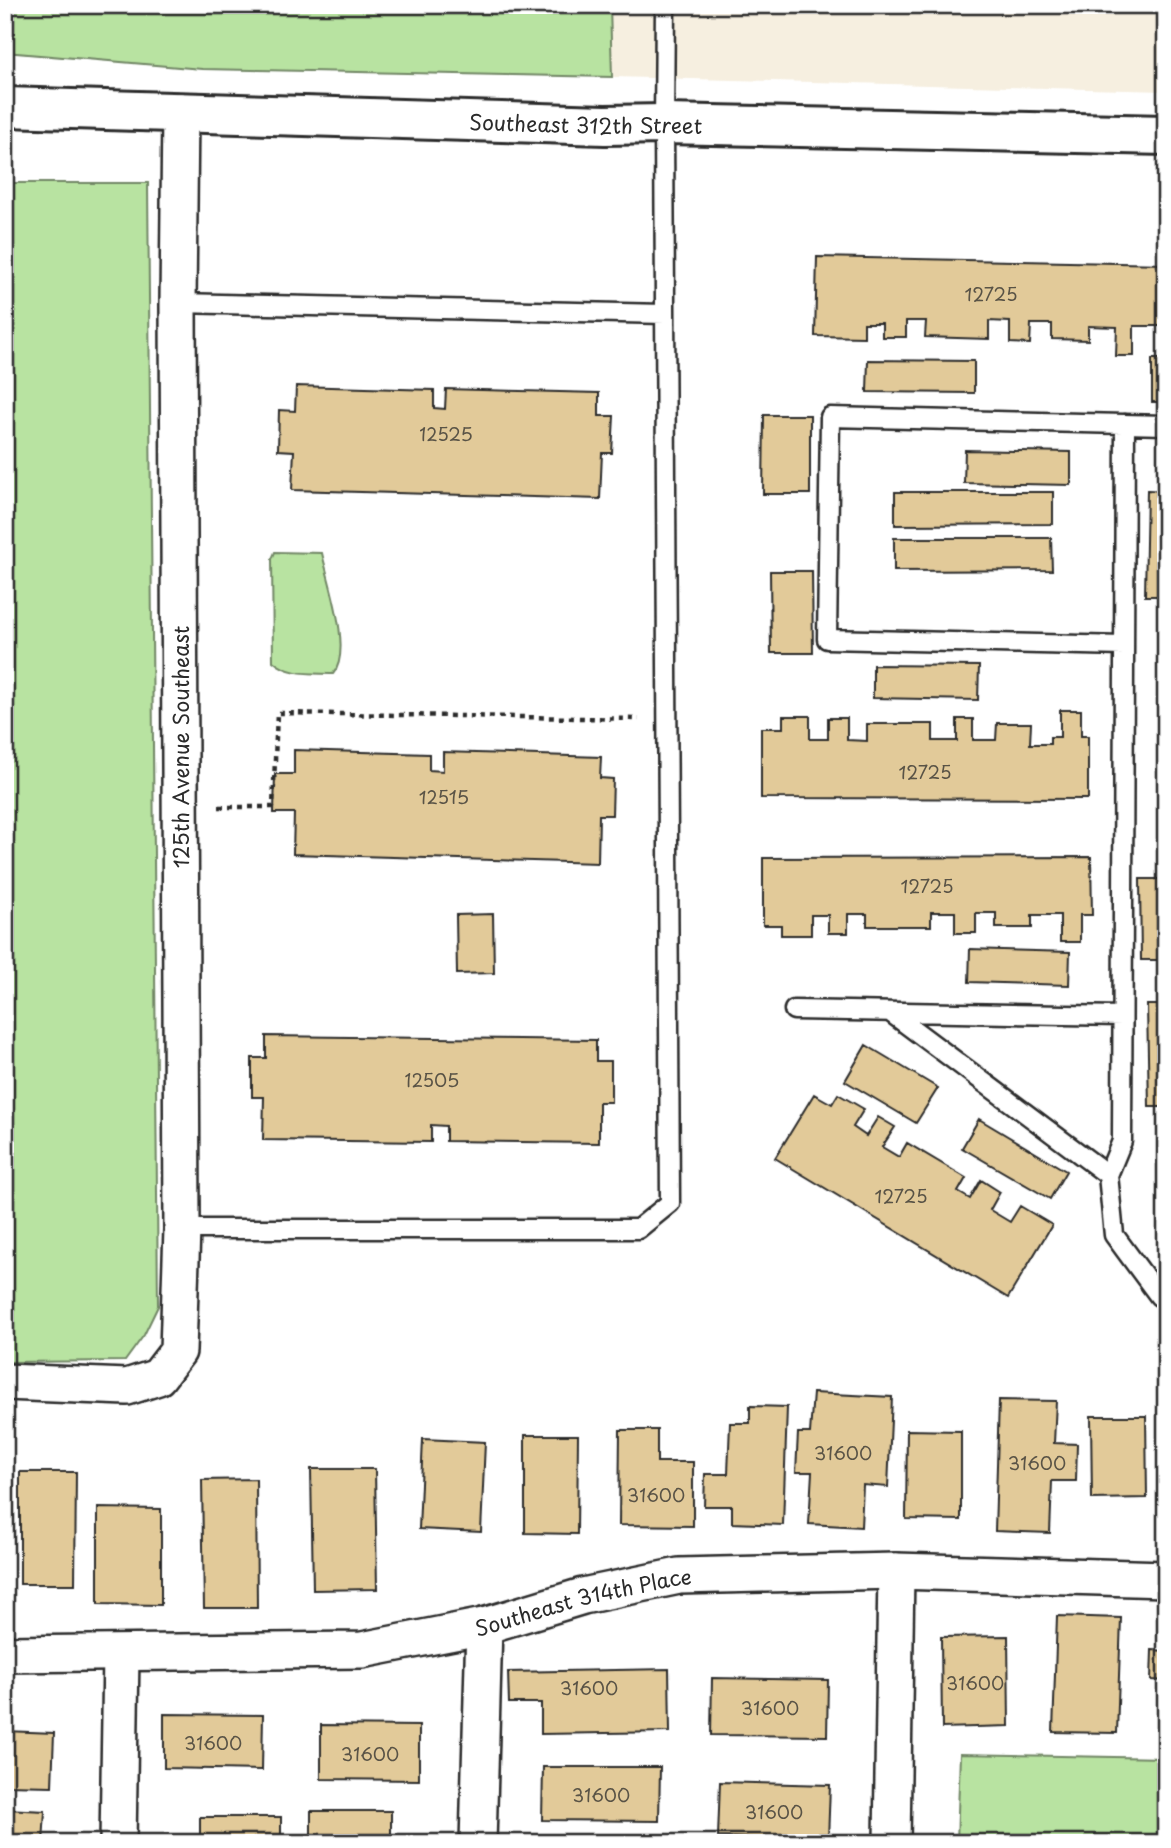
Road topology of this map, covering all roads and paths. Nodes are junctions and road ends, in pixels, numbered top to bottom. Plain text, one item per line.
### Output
1 (665, 5) edge
2 (5, 107) edge
3 (180, 111) junction
4 (664, 124) junction
5 (1166, 135) edge
6 (178, 303) junction
7 (665, 314) junction
8 (1125, 424) junction
9 (1166, 425) edge
10 (1124, 646) junction
11 (667, 720) junction
12 (180, 806) junction
13 (794, 1010) dead end
14 (890, 1012) junction
15 (1122, 1016) junction
16 (1108, 1175) junction
17 (181, 1229) junction
18 (1166, 1300) edge
19 (5, 1382) edge
20 (896, 1571) junction
21 (1166, 1579) edge
22 (484, 1626) junction
23 (5, 1654) edge
24 (121, 1654) junction
25 (118, 1843) edge
26 (478, 1843) edge
27 (892, 1843) edge

1 - 4 lane
2 - 3 main road, Southeast 312th Street
3 - 4 main road, Southeast 312th Street
3 - 6 street, 125th Avenue Southeast
4 - 5 main road, Southeast 312th Street
4 - 7 lane
6 - 7 lane
6 - 12 street, 125th Avenue Southeast
7 - 11 lane
8 - 9 lane
8 - 10 lane
8 - 10 lane
10 - 15 lane
11 - 12 path
11 - 17 lane
12 - 17 street, 125th Avenue Southeast
13 - 14 lane
14 - 15 lane
14 - 16 lane
15 - 16 lane
16 - 18 lane
17 - 19 street, 125th Avenue Southeast
20 - 21 street, Southeast 314th Place
20 - 22 street, Southeast 314th Place
20 - 27 street
22 - 24 street, Southeast 314th Place
22 - 26 street
23 - 24 street, Southeast 314th Place
24 - 25 street

